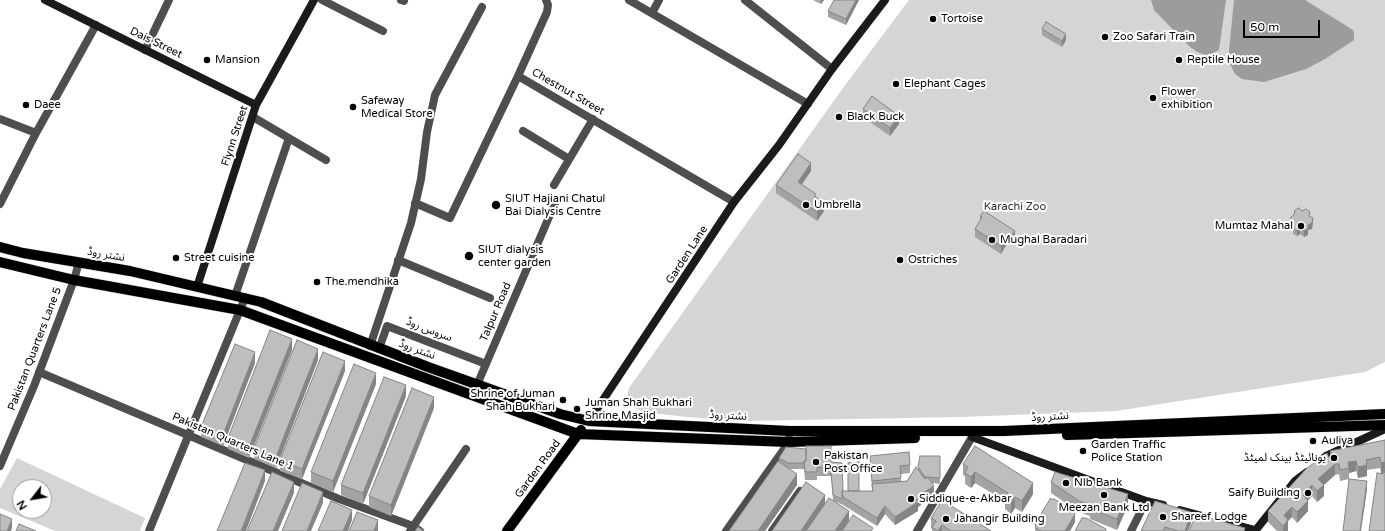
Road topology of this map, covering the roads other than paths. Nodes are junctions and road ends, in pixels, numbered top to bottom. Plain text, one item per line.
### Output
1 (169, 0) edge
2 (314, 0) edge
3 (322, 0) edge
4 (546, 0) edge
5 (629, 0) edge
6 (659, 0) edge
7 (745, 0) edge
8 (885, 0) edge
9 (49, 1) edge
10 (482, 7) dead end
11 (652, 13) junction
12 (96, 25) junction
13 (383, 31) dead end
14 (145, 50) junction
15 (832, 69) junction
16 (518, 76) junction
17 (808, 104) junction
18 (256, 105) junction
19 (252, 117) junction
20 (0, 119) edge
21 (593, 119) junction
22 (523, 131) dead end
23 (36, 133) junction
24 (289, 138) junction
25 (569, 158) junction
26 (326, 160) dead end
27 (554, 185) dead end
28 (734, 202) junction
29 (416, 203) junction
30 (555, 203) dead end
31 (0, 204) edge
32 (0, 247) edge
33 (398, 260) junction
34 (0, 262) edge
35 (79, 262) junction
36 (74, 280) junction
37 (197, 287) junction
38 (240, 297) junction
39 (490, 298) dead end
40 (240, 310) junction
41 (374, 347) junction
42 (486, 364) junction
43 (39, 372) junction
44 (477, 385) junction
45 (1385, 414) edge
46 (589, 421) junction
47 (1385, 424) edge
48 (1385, 429) edge
49 (789, 431) junction
50 (578, 434) junction
51 (188, 435) junction
52 (972, 436) junction
53 (789, 442) junction
54 (466, 449) dead end
55 (0, 466) edge
56 (800, 491) edge
57 (1146, 501) junction
58 (415, 529) edge
59 (149, 531) edge
60 (507, 531) edge
61 (726, 531) edge
62 (772, 531) edge
63 (917, 531) edge
64 (1130, 531) edge
65 (1255, 531) edge

1 - 14 street
2 - 18 street, Flynn Street
3 - 13 street
4 - 16 street
5 - 11 street
6 - 11 street
7 - 15 street
8 - 15 street, Garden Lane
9 - 12 street, Dais Street
10 - 29 street
11 - 17 street
12 - 14 street, Dais Street
12 - 23 street
14 - 18 street, Dais Street
15 - 17 street, Garden Lane
16 - 21 street, Chestnut Street
16 - 29 street, Chestnut Street
17 - 28 street, Garden Lane
18 - 19 street, Flynn Street
19 - 24 street
19 - 37 street, Flynn Street
20 - 23 street
21 - 25 street
21 - 28 street, Chestnut Street
22 - 25 street
23 - 31 street
24 - 26 street
24 - 38 street
25 - 27 street
28 - 46 street, Garden Lane
29 - 33 street
30 - 42 street, Talpur Road
32 - 35 main road, نشتر روڈ
33 - 39 street
33 - 41 street
34 - 36 main road, نشتر روڈ
35 - 36 street, Pakistan Quarters Lane 5
35 - 37 main road, نشتر روڈ
36 - 40 main road, نشتر روڈ
36 - 43 street, Pakistan Quarters Lane 5
37 - 38 main road, نشتر روڈ
38 - 40 street
38 - 41 main road, نشتر روڈ
40 - 50 main road, نشتر روڈ
40 - 51 street
41 - 42 street, سروس روڈ
41 - 44 main road, نشتر روڈ
42 - 44 street, Talpur Road
43 - 51 street, Pakistan Quarters Lane 1
43 - 55 street, Pakistan Quarters Lane 5
44 - 46 main road, نشتر روڈ
45 - 49 main road, نشتر روڈ
46 - 49 main road, نشتر روڈ
46 - 50 main road, Garden Road
47 - 52 main road, نشتر روڈ
48 - 65 street
49 - 53 street
50 - 53 main road, نشتر روڈ
50 - 60 main road, Garden Road
51 - 58 street, Pakistan Quarters Lane 1
51 - 59 street
52 - 53 main road, نشتر روڈ
52 - 57 street
52 - 63 street
53 - 61 street
54 - 58 street
56 - 62 street
57 - 64 street
57 - 65 street

